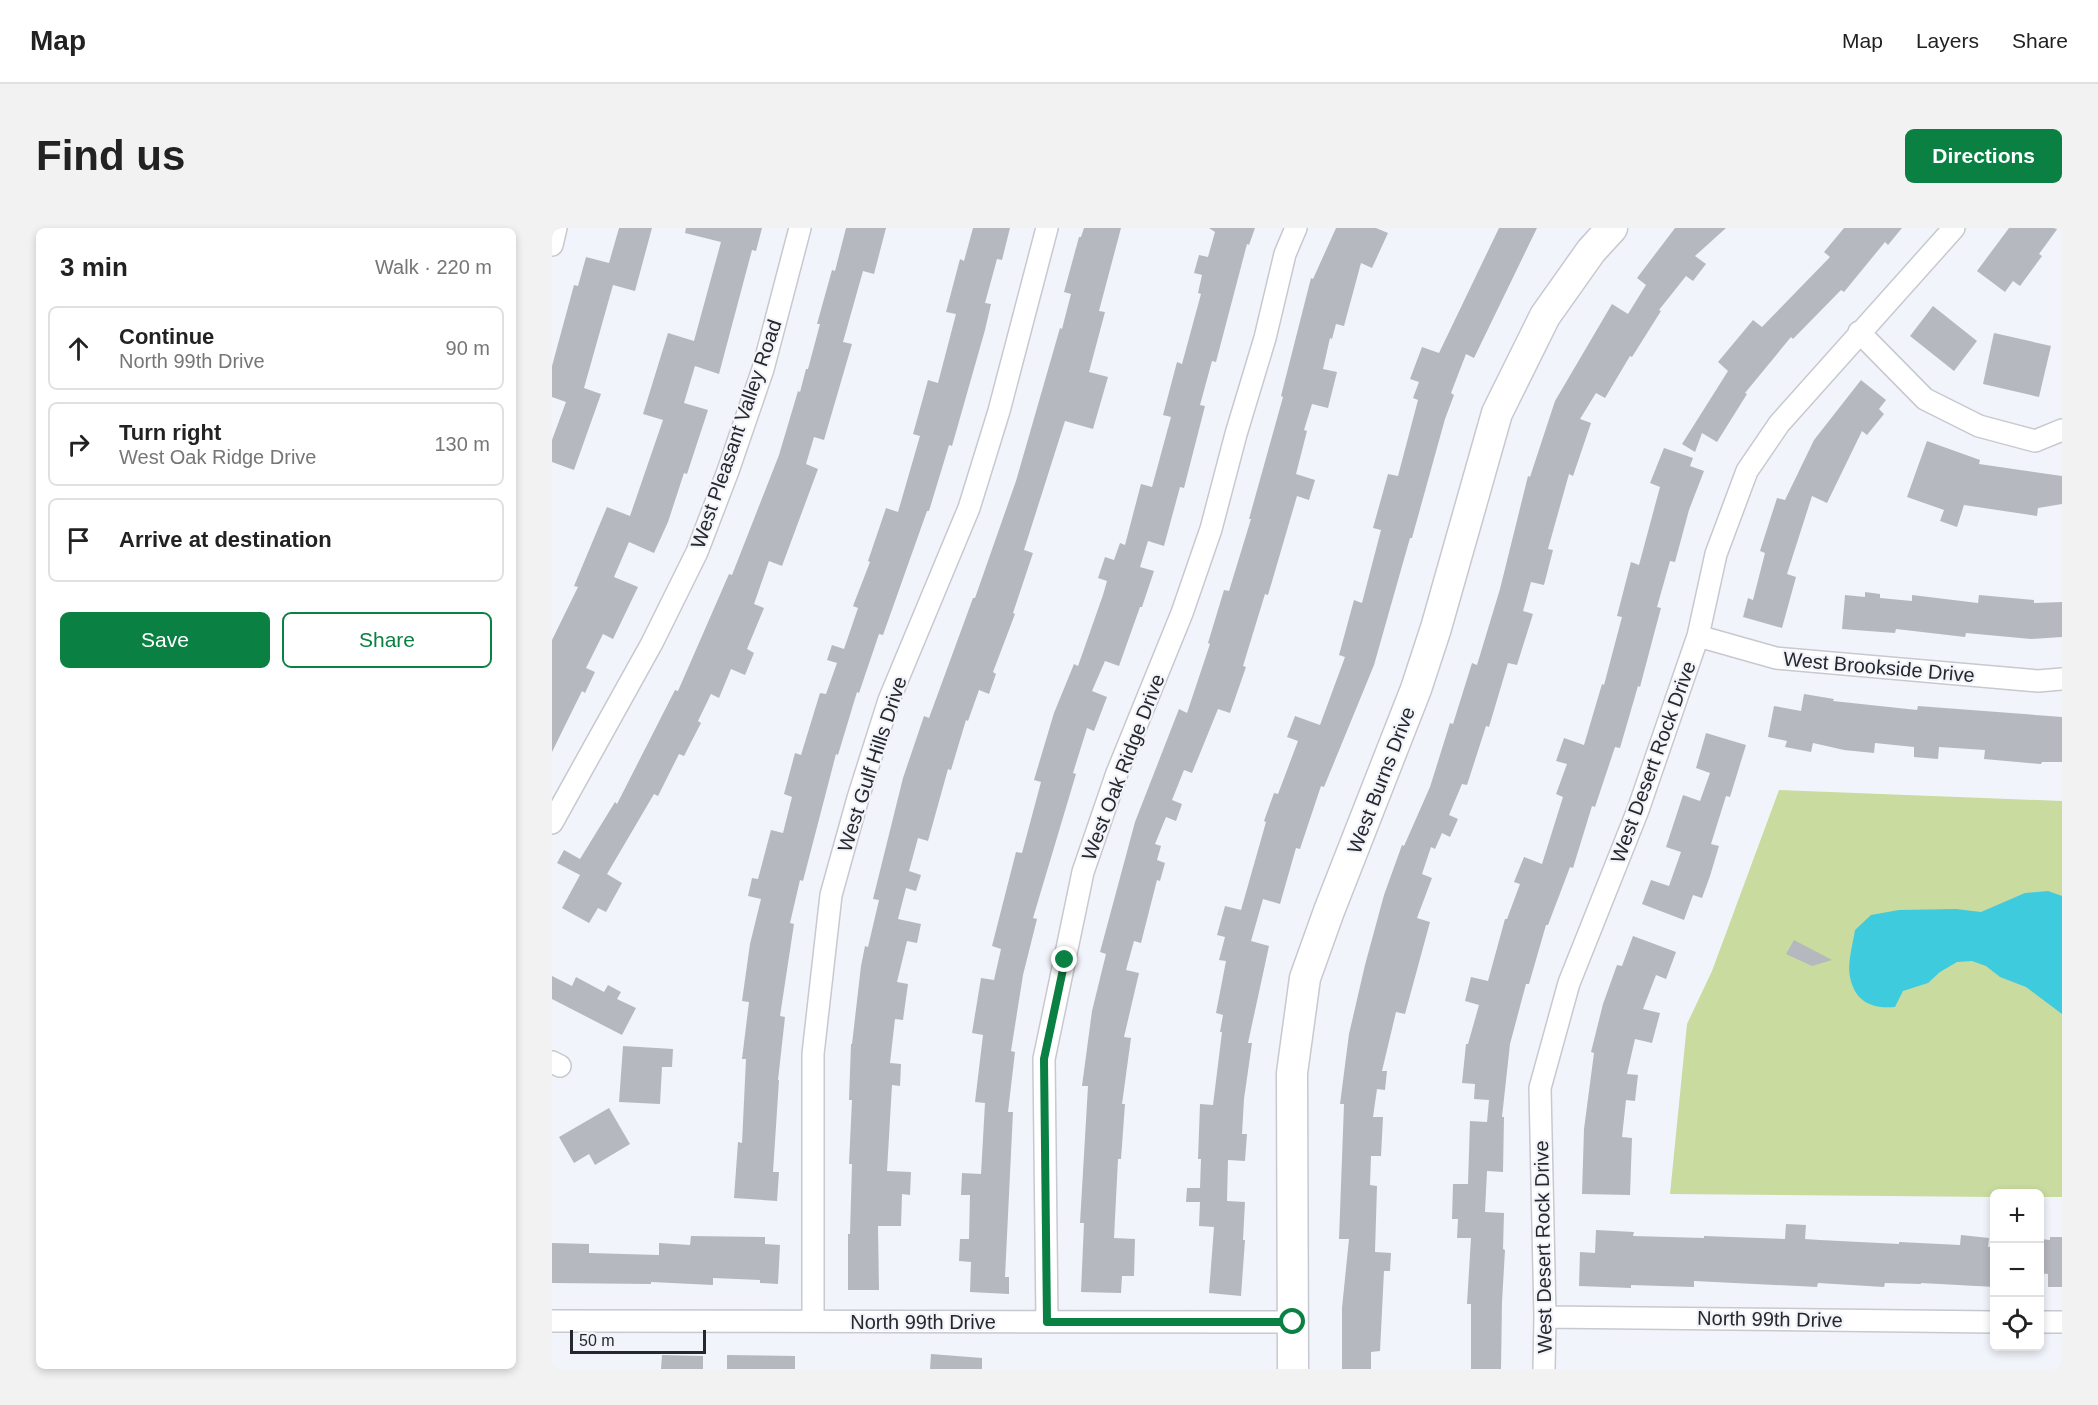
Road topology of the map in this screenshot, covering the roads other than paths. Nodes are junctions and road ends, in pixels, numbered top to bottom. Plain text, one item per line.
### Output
1 (556, 228) edge
2 (800, 228) edge
3 (1047, 228) edge
4 (1296, 228) edge
5 (1612, 228) edge
6 (1954, 228) edge
7 (552, 245) edge
8 (1859, 332) junction
9 (2062, 430) edge
10 (1698, 636) junction
11 (2062, 679) edge
12 (552, 823) edge
13 (1545, 1317) junction
14 (552, 1321) edge
15 (813, 1322) junction
16 (1047, 1322) junction
17 (1293, 1322) junction
18 (1990, 1322) edge
19 (2044, 1322) edge
20 (2062, 1322) edge
21 (1293, 1369) edge
22 (1544, 1369) edge

1 - 7 street
2 - 12 street, West Pleasant Valley Road
3 - 15 street, West Gulf Hills Drive
4 - 16 street, West Oak Ridge Drive
5 - 17 street, West Burns Drive
6 - 8 street, West Desert Rock Drive
8 - 9 street
8 - 10 street, West Desert Rock Drive
10 - 11 street, West Brookside Drive
10 - 13 street, West Desert Rock Drive
13 - 18 street, North 99th Drive
13 - 22 street, West Desert Rock Drive
14 - 15 street, North 99th Drive
15 - 16 street, North 99th Drive
16 - 17 street, North 99th Drive
17 - 21 street, West Burns Drive
19 - 20 street

